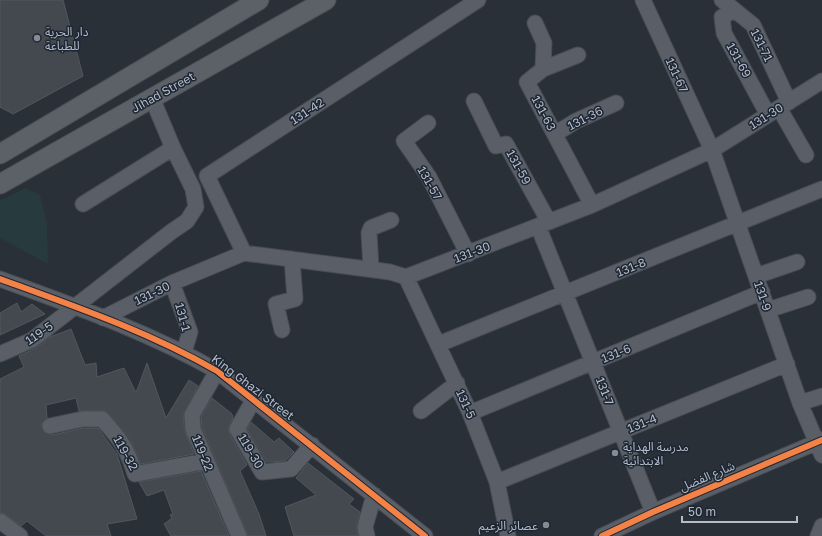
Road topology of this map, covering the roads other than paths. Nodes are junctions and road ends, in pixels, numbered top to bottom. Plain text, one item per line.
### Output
1 (259, 0) edge
2 (326, 0) edge
3 (478, 0) edge
4 (642, 0) edge
5 (722, 0) edge
6 (734, 10) junction
7 (535, 23) dead end
8 (578, 55) dead end
9 (543, 69) junction
10 (822, 81) edge
11 (152, 98) junction
12 (474, 101) dead end
13 (616, 103) dead end
14 (779, 108) junction
15 (428, 123) dead end
16 (555, 134) junction
17 (173, 148) junction
18 (712, 150) junction
19 (0, 154) edge
20 (806, 155) dead end
21 (0, 184) edge
22 (822, 189) edge
23 (83, 204) dead end
24 (592, 205) junction
25 (391, 220) dead end
26 (544, 224) junction
27 (738, 224) junction
28 (244, 253) junction
29 (468, 254) junction
30 (292, 259) junction
31 (797, 262) dead end
32 (371, 270) junction
33 (756, 276) junction
34 (406, 277) junction
35 (0, 279) edge
36 (172, 283) junction
37 (762, 292) junction
38 (565, 293) junction
39 (808, 297) dead end
40 (76, 306) junction
41 (768, 310) junction
42 (103, 318) junction
43 (282, 330) dead end
44 (439, 344) junction
45 (184, 352) junction
46 (0, 354) edge
47 (593, 362) junction
48 (787, 364) junction
49 (217, 371) junction
50 (457, 383) junction
51 (822, 396) edge
52 (254, 399) junction
53 (800, 403) junction
54 (421, 411) dead end
55 (470, 413) junction
56 (50, 426) dead end
57 (621, 431) junction
58 (312, 445) junction
59 (820, 446) edge
60 (207, 461) junction
61 (497, 482) junction
62 (374, 495) junction
63 (653, 512) junction
64 (0, 521) edge
65 (822, 526) edge
66 (609, 534) edge
67 (17, 535) edge
68 (239, 536) edge
69 (366, 536) edge
70 (425, 536) edge
71 (508, 536) edge
72 (818, 536) edge

1 - 19 main road
2 - 11 main road, Jihad Street
3 - 28 street, 131-42
4 - 18 street, 131-67
5 - 6 street, 131-71
6 - 14 street, 131-71
6 - 14 street, 131-69
7 - 9 street
8 - 9 street
9 - 16 street, 131-63
10 - 14 street, 131-30
11 - 17 street, 119-5
11 - 21 main road, Jihad Street
12 - 26 street, 131-59
13 - 16 street, 131-36
14 - 18 street, 131-30
14 - 20 street
15 - 29 street, 131-57
16 - 24 street, 131-63
17 - 23 street
17 - 40 street, 119-5
18 - 24 street, 131-30
18 - 27 street, 131-9
22 - 27 street, 131-8
24 - 26 street, 131-30
25 - 32 street
26 - 29 street, 131-30
26 - 38 street, 131-7
27 - 33 street, 131-9
27 - 38 street, 131-8
28 - 30 street, 131-30
28 - 36 street, 131-30
29 - 34 street, 131-30
30 - 32 street, 131-30
30 - 43 street
31 - 33 street
32 - 34 street, 131-30
33 - 37 street, 131-9
34 - 44 street, 131-5
35 - 40 street, King Ghazi Street
36 - 42 street, 131-30
36 - 45 street, 131-1
37 - 41 street, 131-9
37 - 47 street, 131-6
38 - 44 street, 131-8
38 - 47 street, 131-7
39 - 41 street
40 - 42 street, King Ghazi Street
40 - 46 street, 119-5
41 - 48 street, 131-9
42 - 45 street, King Ghazi Street
44 - 50 street, 131-5
45 - 49 street, King Ghazi Street
47 - 55 street, 131-6
47 - 57 street, 131-7
48 - 53 street, 131-9
48 - 57 street, 131-4
49 - 52 street, King Ghazi Street
49 - 60 street, 119-22
50 - 54 street
50 - 55 street, 131-5
51 - 53 street
52 - 58 street, King Ghazi Street
52 - 58 street, 119-30
53 - 59 street, 131-9
55 - 61 street, 131-5
56 - 60 street, 119-32
57 - 61 street, 131-4
57 - 63 street, 131-7
58 - 62 street, King Ghazi Street
59 - 63 street, شارع الفضل
60 - 68 street, 119-22
61 - 71 street, 131-5
62 - 69 street
62 - 70 street, King Ghazi Street
63 - 66 street, شارع الفضل
64 - 67 street
65 - 72 street

